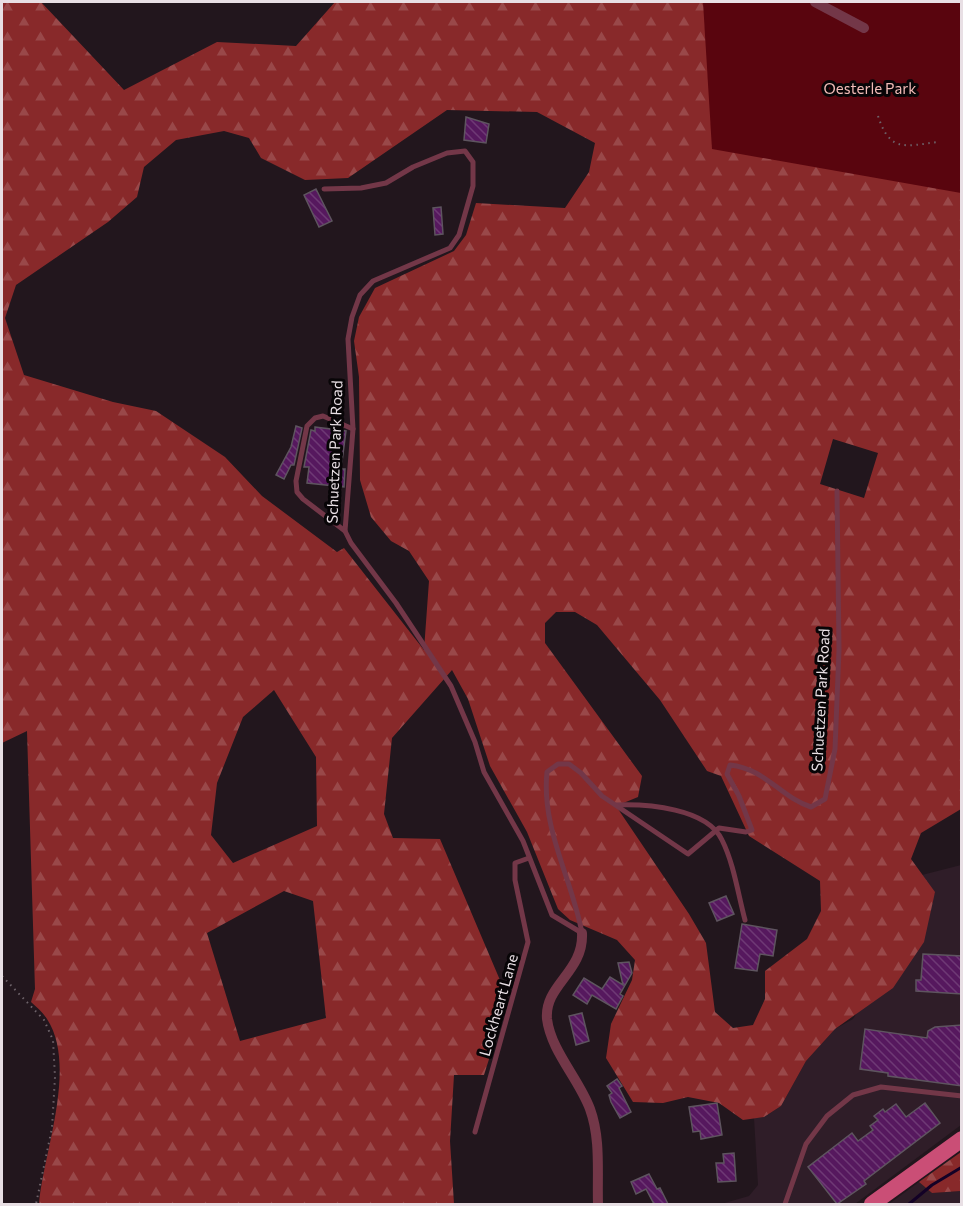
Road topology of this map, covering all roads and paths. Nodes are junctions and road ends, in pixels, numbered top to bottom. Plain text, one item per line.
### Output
1 (815, 2) edge
2 (864, 28) dead end
3 (878, 116) dead end
4 (938, 142) dead end
5 (324, 189) dead end
6 (353, 429) junction
7 (837, 491) dead end
8 (345, 531) junction
9 (615, 805) junction
10 (715, 830) junction
11 (529, 858) junction
12 (745, 920) dead end
13 (582, 933) junction
14 (2, 976) edge
15 (962, 1096) edge
16 (475, 1132) dead end
17 (962, 1139) edge
18 (36, 1204) edge
19 (598, 1204) edge
20 (785, 1204) edge
21 (872, 1204) edge

1 - 2 street
3 - 4 path
5 - 6 lane, Schuetzen Park Road
6 - 8 lane, Schuetzen Park Road
6 - 8 lane
7 - 10 lane, Schuetzen Park Road
8 - 11 lane, Schuetzen Park Road
9 - 10 lane, Schuetzen Park Road
9 - 10 lane
9 - 13 lane
10 - 12 lane
11 - 13 lane, Schuetzen Park Road
11 - 16 lane, Lockheart Lane
13 - 19 street
14 - 18 path
15 - 20 lane
17 - 21 main road

